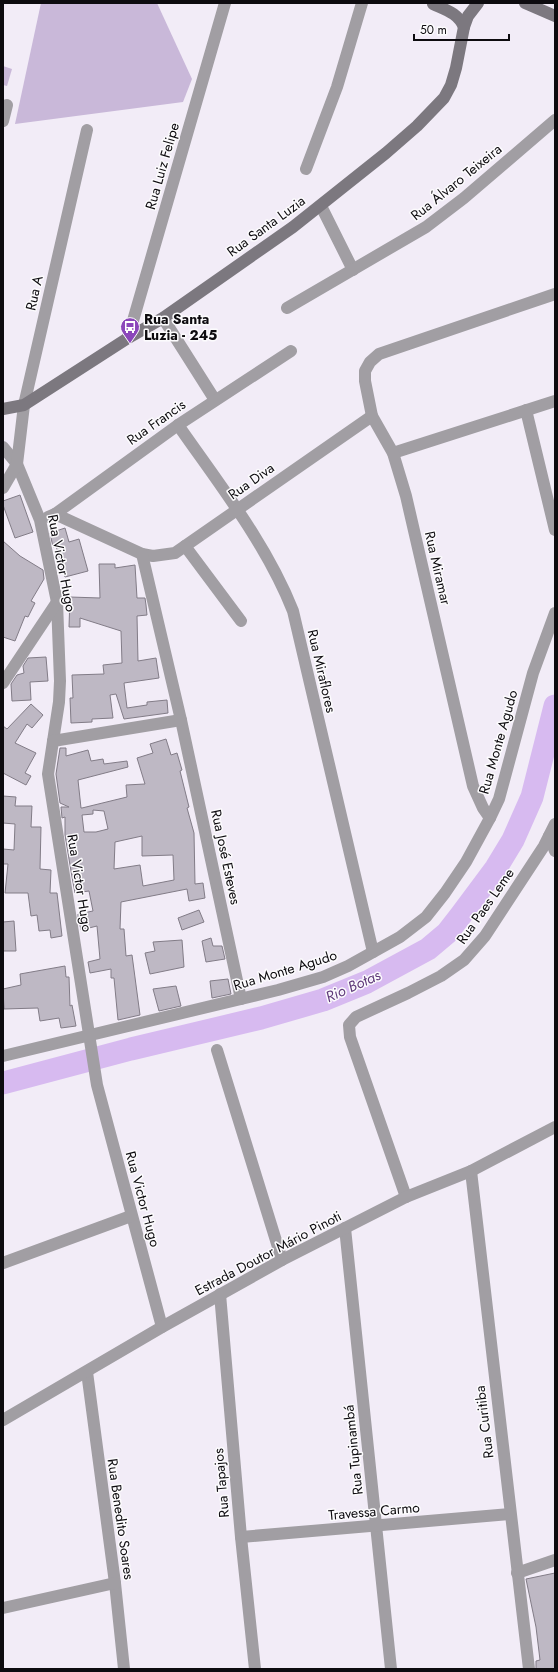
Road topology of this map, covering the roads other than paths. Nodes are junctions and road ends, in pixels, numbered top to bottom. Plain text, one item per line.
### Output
1 (225, 3) edge
2 (362, 3) edge
3 (434, 3) edge
4 (478, 3) edge
5 (525, 3) edge
6 (555, 16) edge
7 (464, 27) junction
8 (7, 105) dead end
9 (555, 120) edge
10 (3, 121) edge
11 (87, 130) dead end
12 (306, 169) dead end
13 (321, 206) junction
14 (353, 270) junction
15 (555, 294) edge
16 (287, 308) dead end
17 (163, 318) junction
18 (128, 338) junction
19 (291, 351) dead end
20 (215, 400) junction
21 (555, 401) edge
22 (24, 405) junction
23 (3, 409) edge
24 (526, 410) junction
25 (372, 416) junction
26 (178, 425) junction
27 (3, 447) edge
28 (393, 453) junction
29 (17, 464) junction
30 (3, 488) edge
31 (237, 509) junction
32 (55, 514) junction
33 (40, 520) junction
34 (555, 530) edge
35 (185, 546) junction
36 (142, 554) junction
37 (57, 602) junction
38 (555, 613) edge
39 (241, 621) dead end
40 (3, 683) edge
41 (181, 720) junction
42 (53, 742) junction
43 (490, 818) junction
44 (555, 824) edge
45 (549, 836) junction
46 (555, 851) edge
47 (374, 952) junction
48 (241, 999) junction
49 (90, 1039) junction
50 (217, 1050) dead end
51 (3, 1056) edge
52 (555, 1127) edge
53 (471, 1171) junction
54 (406, 1197) junction
55 (131, 1216) junction
56 (345, 1228) junction
57 (282, 1260) junction
58 (3, 1263) edge
59 (220, 1294) junction
60 (162, 1327) junction
61 (86, 1372) junction
62 (3, 1420) edge
63 (510, 1514) junction
64 (376, 1526) junction
65 (240, 1537) junction
66 (555, 1560) edge
67 (517, 1572) junction
68 (115, 1583) junction
69 (3, 1608) edge
70 (124, 1669) edge
71 (255, 1669) edge
72 (392, 1669) edge
73 (529, 1669) edge

1 - 18 street, Rua Luiz Felipe
2 - 12 street
3 - 7 main road
4 - 7 main road, Rua Santa Luzia
5 - 6 main road
7 - 13 main road, Rua Santa Luzia
8 - 10 street
9 - 14 street, Rua Álvaro Teixeira
11 - 22 street, Rua A
13 - 14 street
13 - 17 main road, Rua Santa Luzia
14 - 16 street, Rua Álvaro Teixeira
15 - 25 street, Rua Miramar
17 - 18 main road, Rua Santa Luzia
17 - 20 street
18 - 22 main road, Rua Santa Luzia
19 - 20 street, Rua Francis
20 - 26 street, Rua Francis
21 - 24 street
22 - 23 main road, Rua Santa Luzia
22 - 29 street, Rua A
24 - 28 street
24 - 34 street
25 - 28 street, Rua Miramar
25 - 31 street, Rua Diva
26 - 31 street, Rua Miraflores
26 - 32 street, Rua Francis
27 - 29 street, Rua Victor Hugo
28 - 43 street, Rua Miramar
29 - 30 street
29 - 33 street, Rua Victor Hugo
31 - 35 street, Rua Diva
31 - 47 street, Rua Miraflores
32 - 33 street, Rua Francis
32 - 36 street
33 - 37 street, Rua Victor Hugo
35 - 36 street, Rua Diva
35 - 39 street
36 - 41 street, Rua José Esteves
37 - 40 street
37 - 42 street, Rua Victor Hugo
38 - 43 street, Rua Monte Agudo
41 - 42 street
41 - 48 street, Rua José Esteves
42 - 49 street, Rua Victor Hugo
43 - 47 street, Rua Monte Agudo
44 - 45 street, Rua Paes Leme
45 - 46 street
45 - 54 street, Rua Paes Leme
47 - 48 street, Rua Monte Agudo
48 - 49 street, Rua Monte Agudo
49 - 51 street, Rua Monte Agudo
49 - 55 street, Rua Victor Hugo
50 - 57 street
52 - 53 street, Estrada Doutor Mário Pinoti
53 - 54 street, Estrada Doutor Mário Pinoti
53 - 63 street, Rua Curitiba
54 - 56 street, Estrada Doutor Mário Pinoti
55 - 58 street
55 - 60 street, Rua Victor Hugo
56 - 57 street, Estrada Doutor Mário Pinoti
56 - 64 street, Rua Tupinambá
57 - 59 street, Estrada Doutor Mário Pinoti
59 - 60 street, Estrada Doutor Mário Pinoti
59 - 65 street, Rua Tapajos
60 - 61 street, Estrada Doutor Mário Pinoti
61 - 62 street, Estrada Doutor Mário Pinoti
61 - 68 street, Rua Benedito Soares
63 - 64 street, Travessa Carmo
63 - 67 street, Rua Curitiba
64 - 65 street, Travessa Carmo
64 - 72 street, Rua Tupinambá
65 - 71 street, Rua Tapajos
66 - 67 street
67 - 73 street, Rua Curitiba
68 - 69 street
68 - 70 street, Rua Benedito Soares

